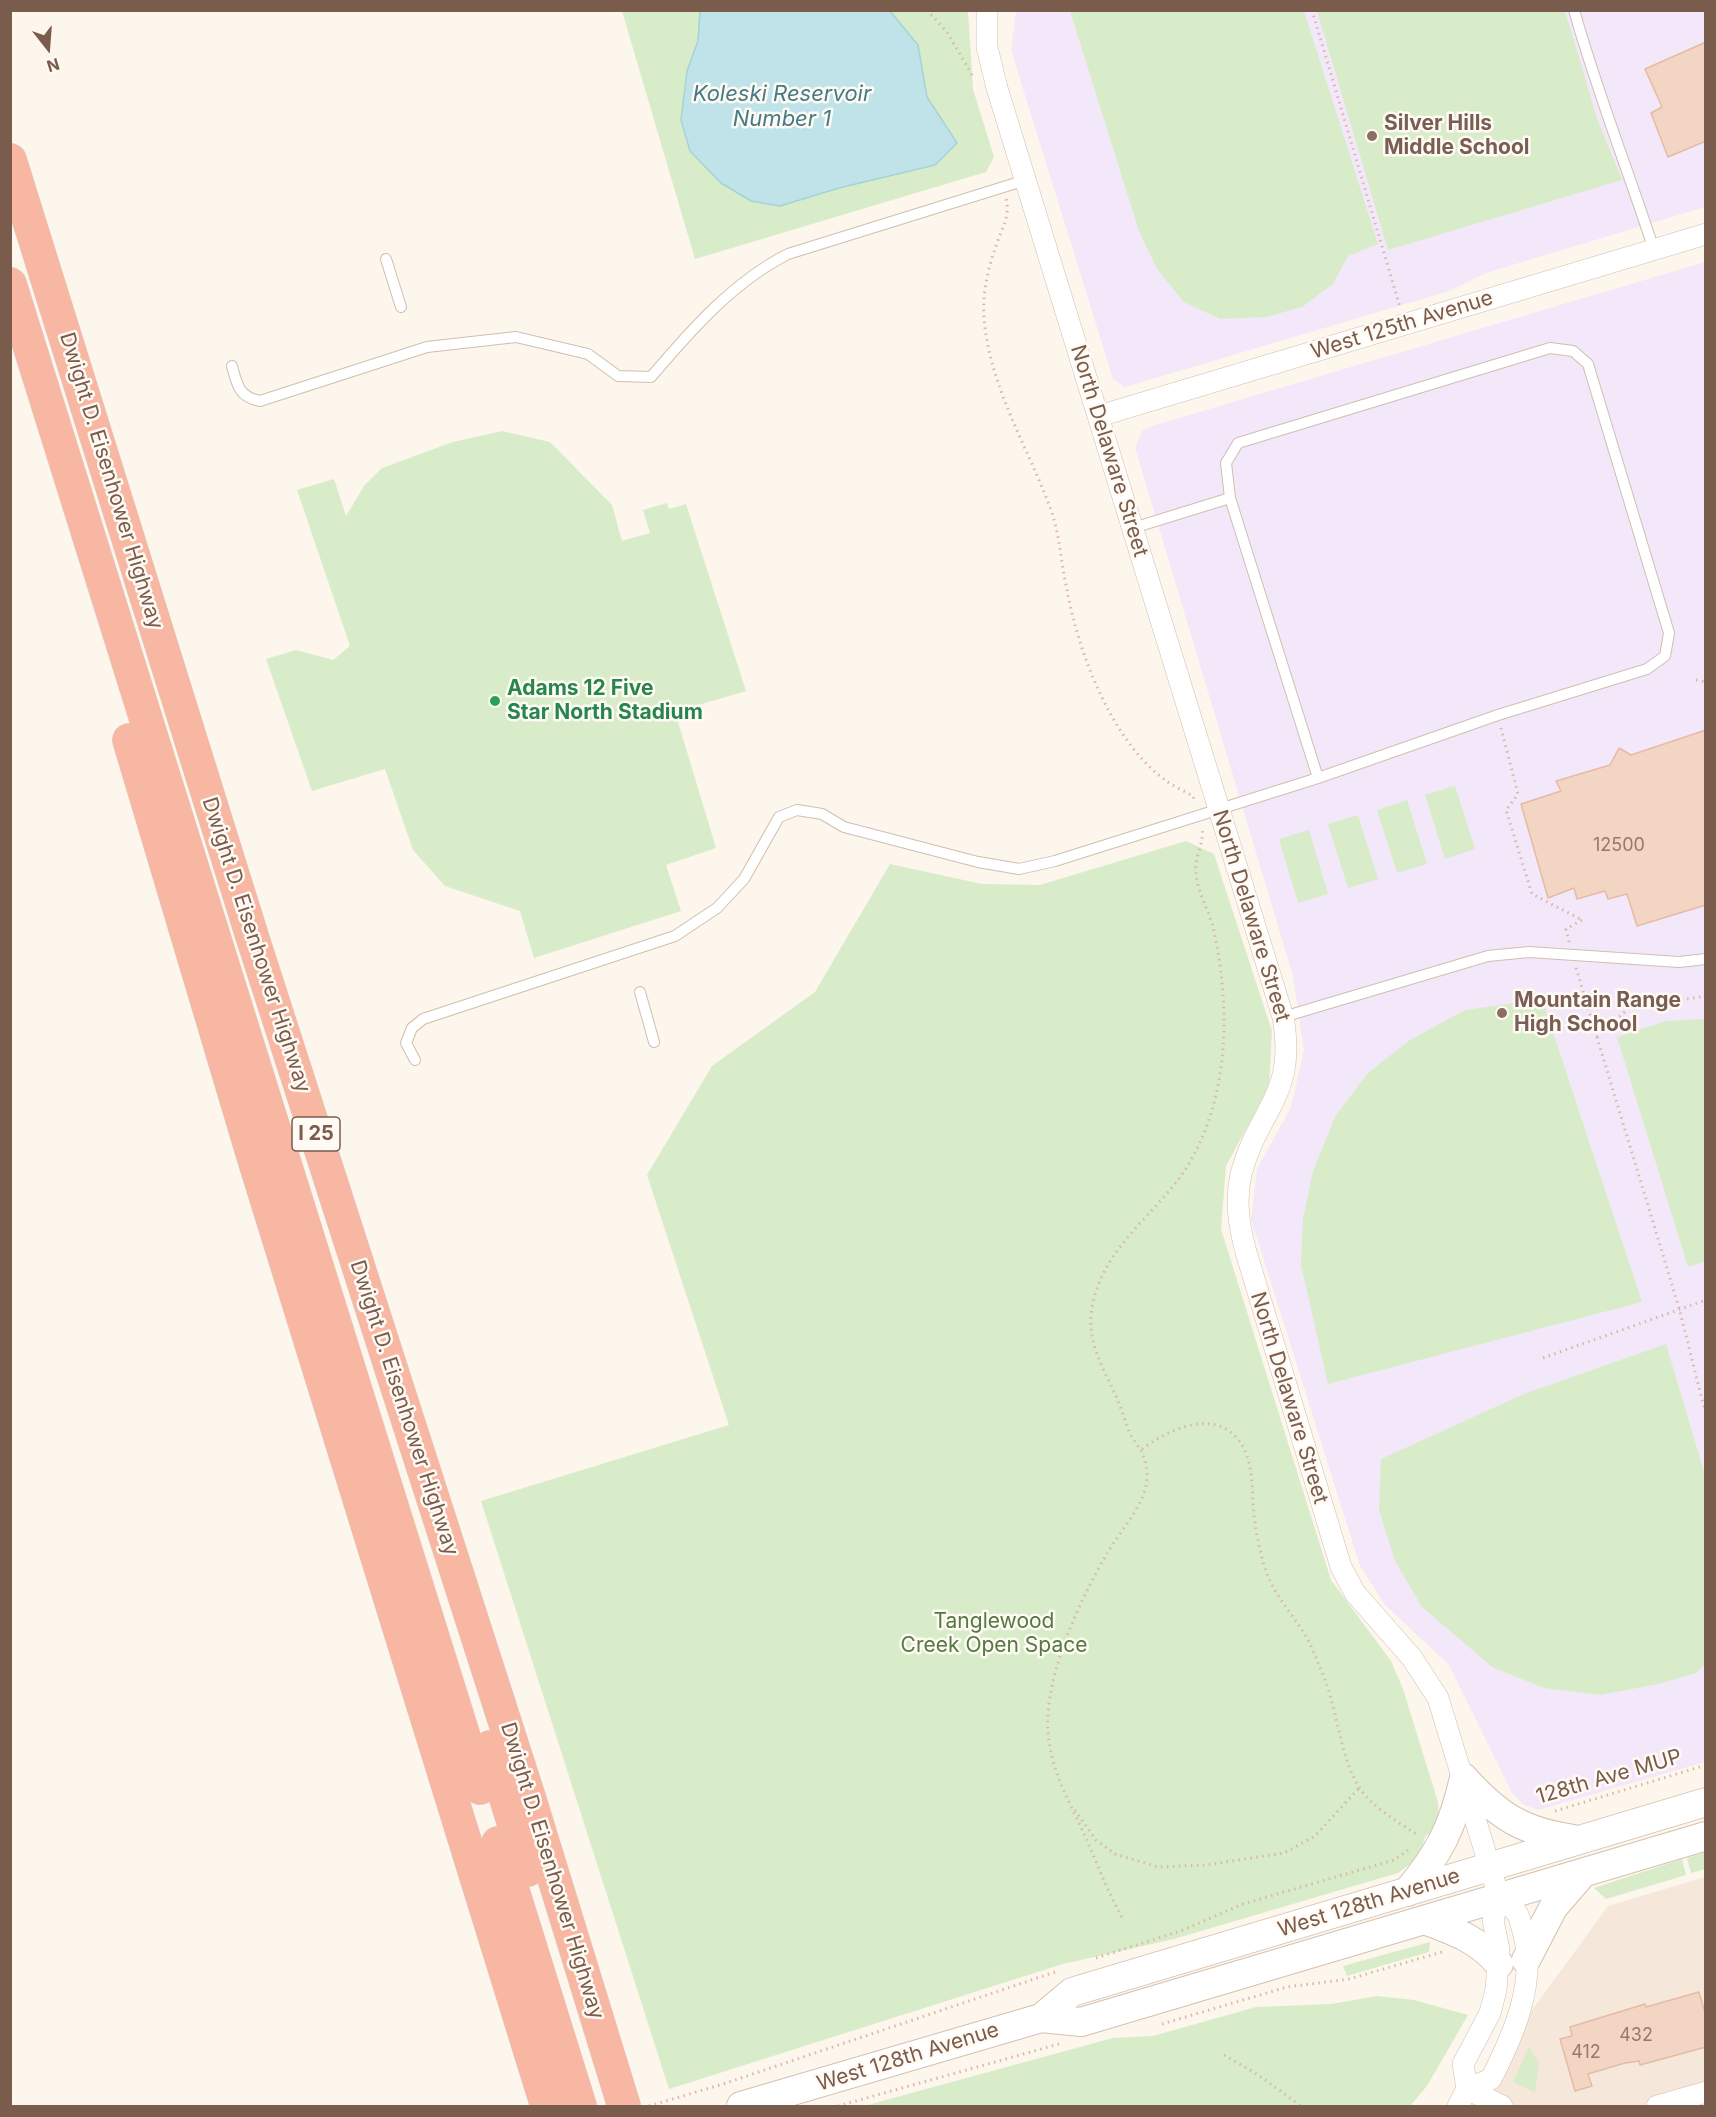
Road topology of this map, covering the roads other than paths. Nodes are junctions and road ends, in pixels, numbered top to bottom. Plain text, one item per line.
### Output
1 (987, 10) edge
2 (1574, 10) edge
3 (10, 160) edge
4 (1026, 180) junction
5 (10, 214) edge
6 (1706, 234) edge
7 (1654, 250) junction
8 (386, 259) dead end
9 (10, 284) edge
10 (401, 307) dead end
11 (10, 339) edge
12 (232, 366) dead end
13 (1099, 416) junction
14 (1230, 498) junction
15 (1133, 528) junction
16 (1318, 778) junction
17 (1219, 808) junction
18 (1706, 959) edge
19 (640, 992) dead end
20 (1283, 1017) junction
21 (654, 1042) dead end
22 (415, 1060) dead end
23 (1464, 1778) junction
24 (1706, 1802) edge
25 (1706, 1836) edge
26 (1580, 1840) junction
27 (1490, 1867) junction
28 (1583, 1873) junction
29 (1407, 1892) junction
30 (1499, 1897) junction
31 (1424, 1920) junction
32 (1513, 1962) junction
33 (1041, 2018) junction
34 (1706, 2092) edge
35 (1462, 2098) edge
36 (547, 2106) edge
37 (580, 2106) edge
38 (602, 2106) edge
39 (624, 2106) edge
40 (741, 2106) edge
41 (1502, 2106) edge
42 (1657, 2106) edge

1 - 4 street, North Delaware Street
2 - 7 lane
3 - 39 highway, Dwight D. Eisenhower Highway / I 25
4 - 12 lane
4 - 13 street, North Delaware Street
5 - 38 highway
6 - 7 street, West 125th Avenue
7 - 13 street, West 125th Avenue
8 - 10 lane
9 - 37 highway
11 - 36 highway
13 - 15 street, North Delaware Street
14 - 15 lane
14 - 16 lane
14 - 16 lane
15 - 17 street, North Delaware Street
16 - 17 lane
17 - 20 street, North Delaware Street
17 - 22 lane
18 - 20 lane
19 - 21 lane
20 - 23 street, North Delaware Street
23 - 26 main road
23 - 27 street, North Delaware Street
23 - 29 main road
24 - 26 main road, West 128th Avenue
25 - 28 main road, West 128th Avenue
26 - 27 main road, West 128th Avenue
27 - 29 main road, West 128th Avenue
27 - 30 street, North Delaware Street
28 - 30 main road, West 128th Avenue
28 - 32 main road
29 - 33 main road, West 128th Avenue
30 - 31 main road, West 128th Avenue
30 - 32 street, North Delaware Street
31 - 32 main road
31 - 33 main road, West 128th Avenue
32 - 35 street, North Delaware Street
32 - 35 street, North Delaware Street
33 - 40 main road, West 128th Avenue
34 - 42 street
35 - 41 street

